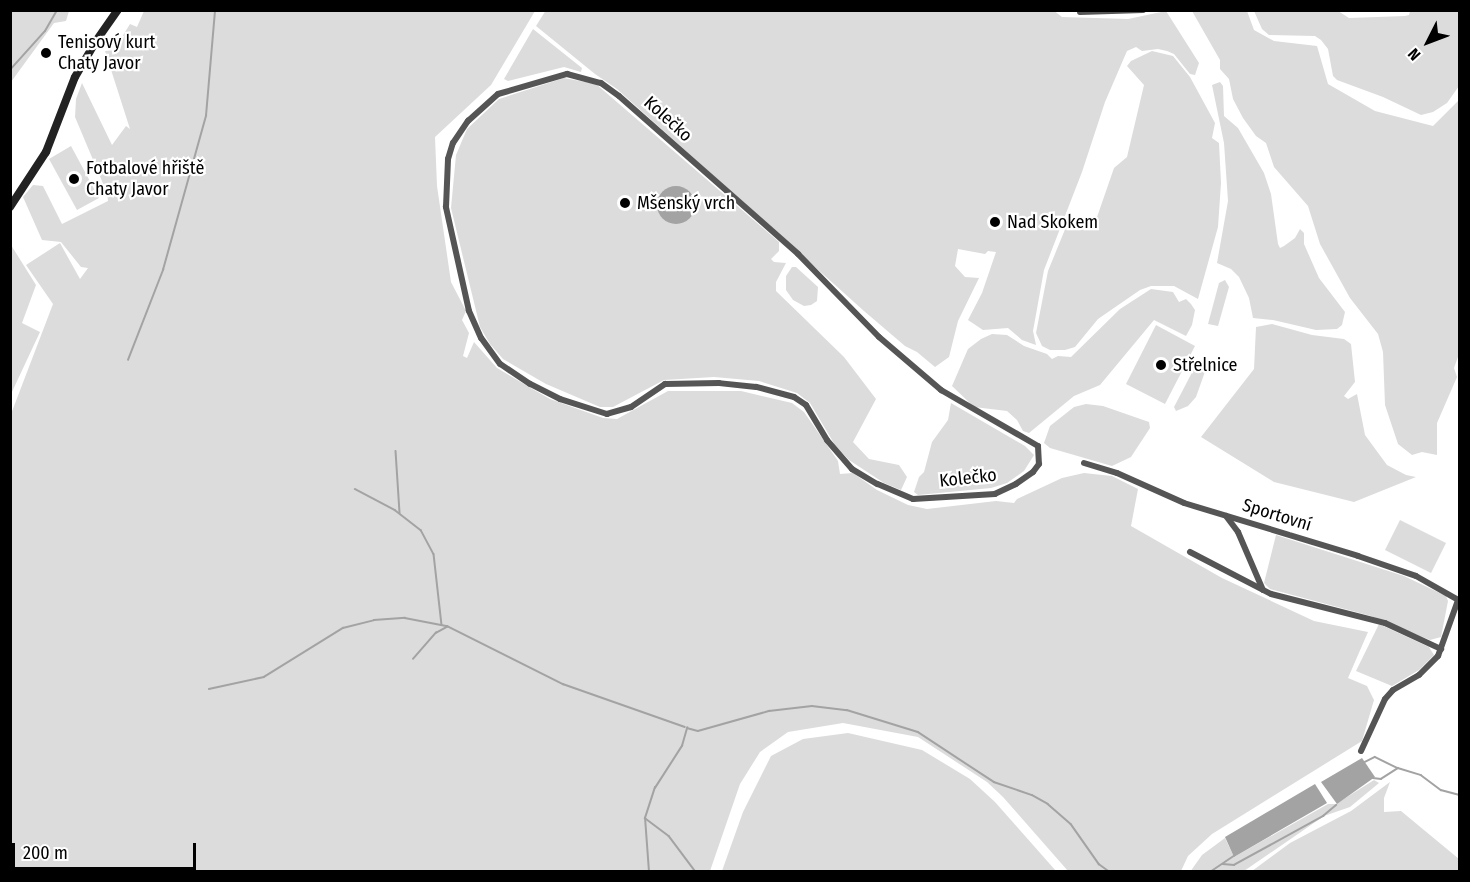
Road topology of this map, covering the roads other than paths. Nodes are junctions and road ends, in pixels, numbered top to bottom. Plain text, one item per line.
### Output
1 (118, 10) edge
2 (1143, 10) edge
3 (1080, 12) edge
4 (448, 159) joint
5 (10, 207) edge
6 (1084, 463) dead end
7 (1226, 515) junction
8 (1190, 552) dead end
9 (1263, 590) junction
10 (1459, 601) edge
11 (1441, 649) junction
12 (1361, 751) dead end

1 - 5 street
2 - 3 street
4 - 4 street, Kolečko
6 - 7 street, Sportovní
7 - 9 street
7 - 10 street, Sportovní
8 - 9 street
9 - 11 street
10 - 11 street
11 - 12 street

